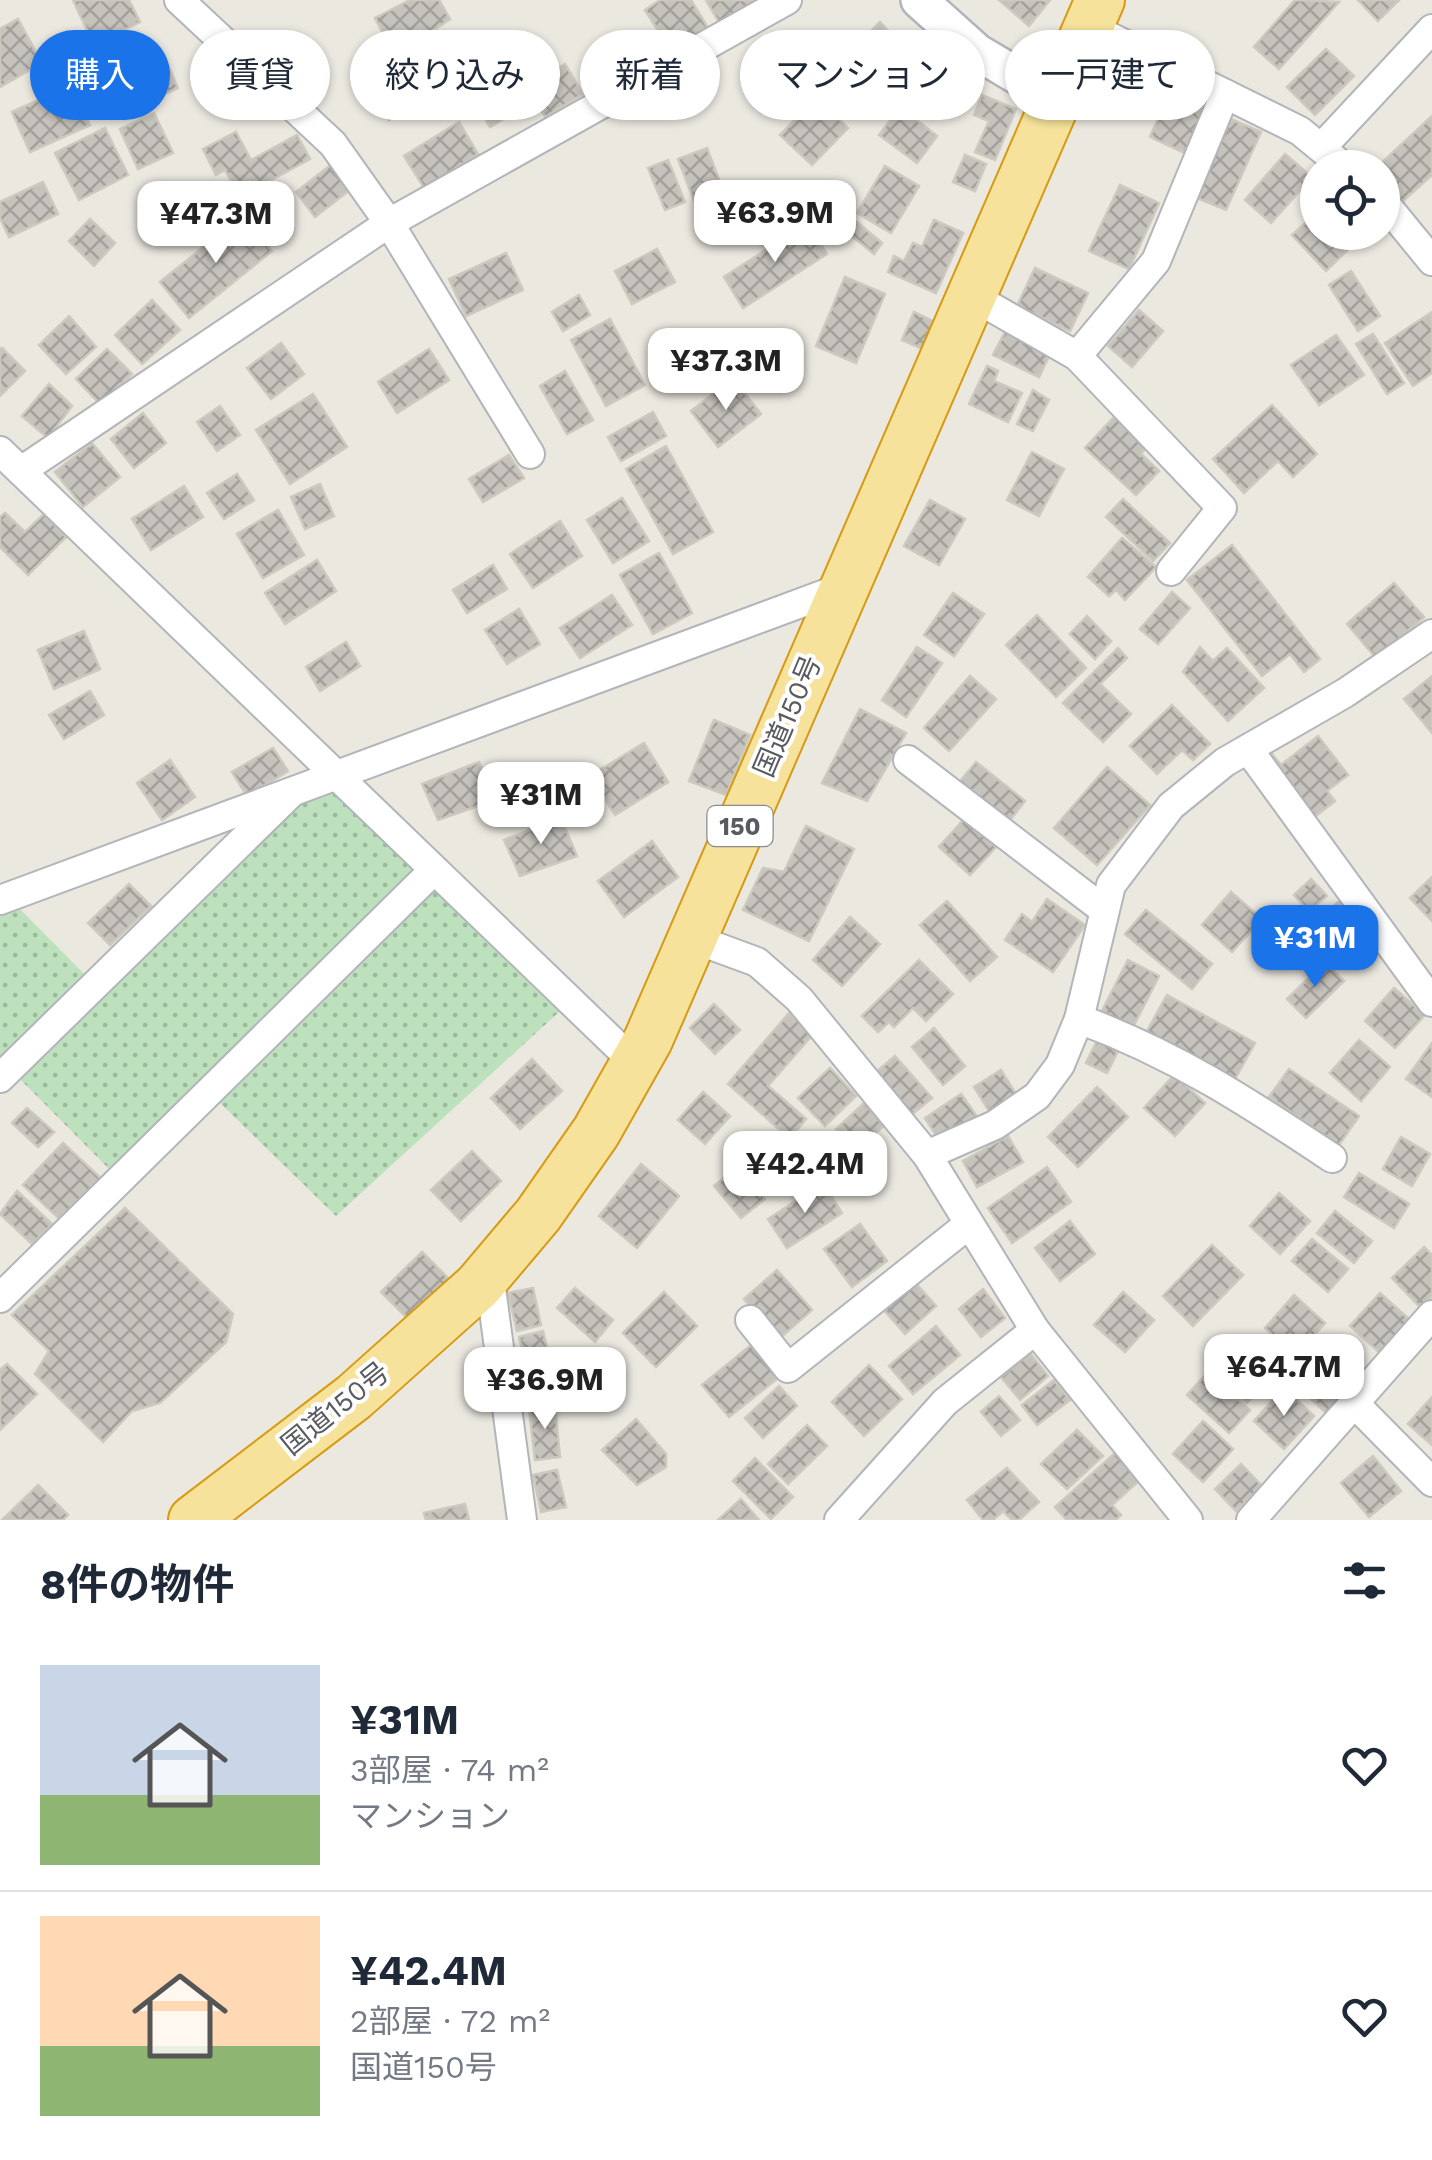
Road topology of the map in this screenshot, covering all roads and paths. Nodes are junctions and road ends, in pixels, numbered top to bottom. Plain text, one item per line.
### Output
1 (179, 0) edge
2 (787, 0) edge
3 (919, 0) edge
4 (1094, 13) edge
5 (1432, 29) edge
6 (1005, 69) edge
7 (1225, 94) junction
8 (1049, 120) edge
9 (1322, 147) junction
10 (1325, 150) edge
11 (1400, 222) edge
12 (389, 223) junction
13 (1432, 262) edge
14 (972, 296) junction
15 (1078, 356) junction
16 (0, 451) edge
17 (530, 454) dead end
18 (21, 470) junction
19 (1171, 571) dead end
20 (844, 587) junction
21 (1432, 634) edge
22 (1248, 749) junction
23 (908, 760) dead end
24 (334, 774) junction
25 (297, 787) junction
26 (434, 870) junction
27 (0, 900) edge
28 (1104, 910) junction
29 (692, 938) junction
30 (1432, 1002) edge
31 (1079, 1019) junction
32 (636, 1064) junction
33 (0, 1078) edge
34 (927, 1155) junction
35 (1332, 1158) dead end
36 (969, 1224) junction
37 (489, 1273) junction
38 (0, 1298) edge
39 (1432, 1315) edge
40 (750, 1320) dead end
41 (1035, 1330) junction
42 (1354, 1403) junction
43 (1432, 1482) edge
44 (1255, 1518) edge
45 (193, 1520) edge
46 (522, 1520) edge
47 (839, 1520) edge
48 (1188, 1520) edge

1 - 12 street
2 - 12 street
3 - 6 street
4 - 7 street
5 - 9 street
7 - 9 street
7 - 15 street
8 - 14 highway, 国道150号 / 150
9 - 10 street
11 - 13 street
12 - 17 street
12 - 18 street
14 - 15 street
14 - 20 highway, 国道150号 / 150
15 - 19 street
16 - 18 street
18 - 24 street
20 - 24 street
20 - 29 highway, 国道150号 / 150
21 - 22 street
22 - 28 street
22 - 30 street
23 - 28 street
24 - 25 street
24 - 26 street
25 - 27 street
25 - 33 street
26 - 32 street
26 - 38 street
28 - 31 street
29 - 32 highway, 国道150号 / 150
29 - 34 street
31 - 34 street
31 - 35 street
32 - 37 highway, 国道150号 / 150
34 - 36 street
36 - 40 street
36 - 41 street
37 - 45 highway, 国道150号 / 150
37 - 46 street
39 - 42 street
41 - 47 street
41 - 48 street
42 - 43 street
42 - 44 street

